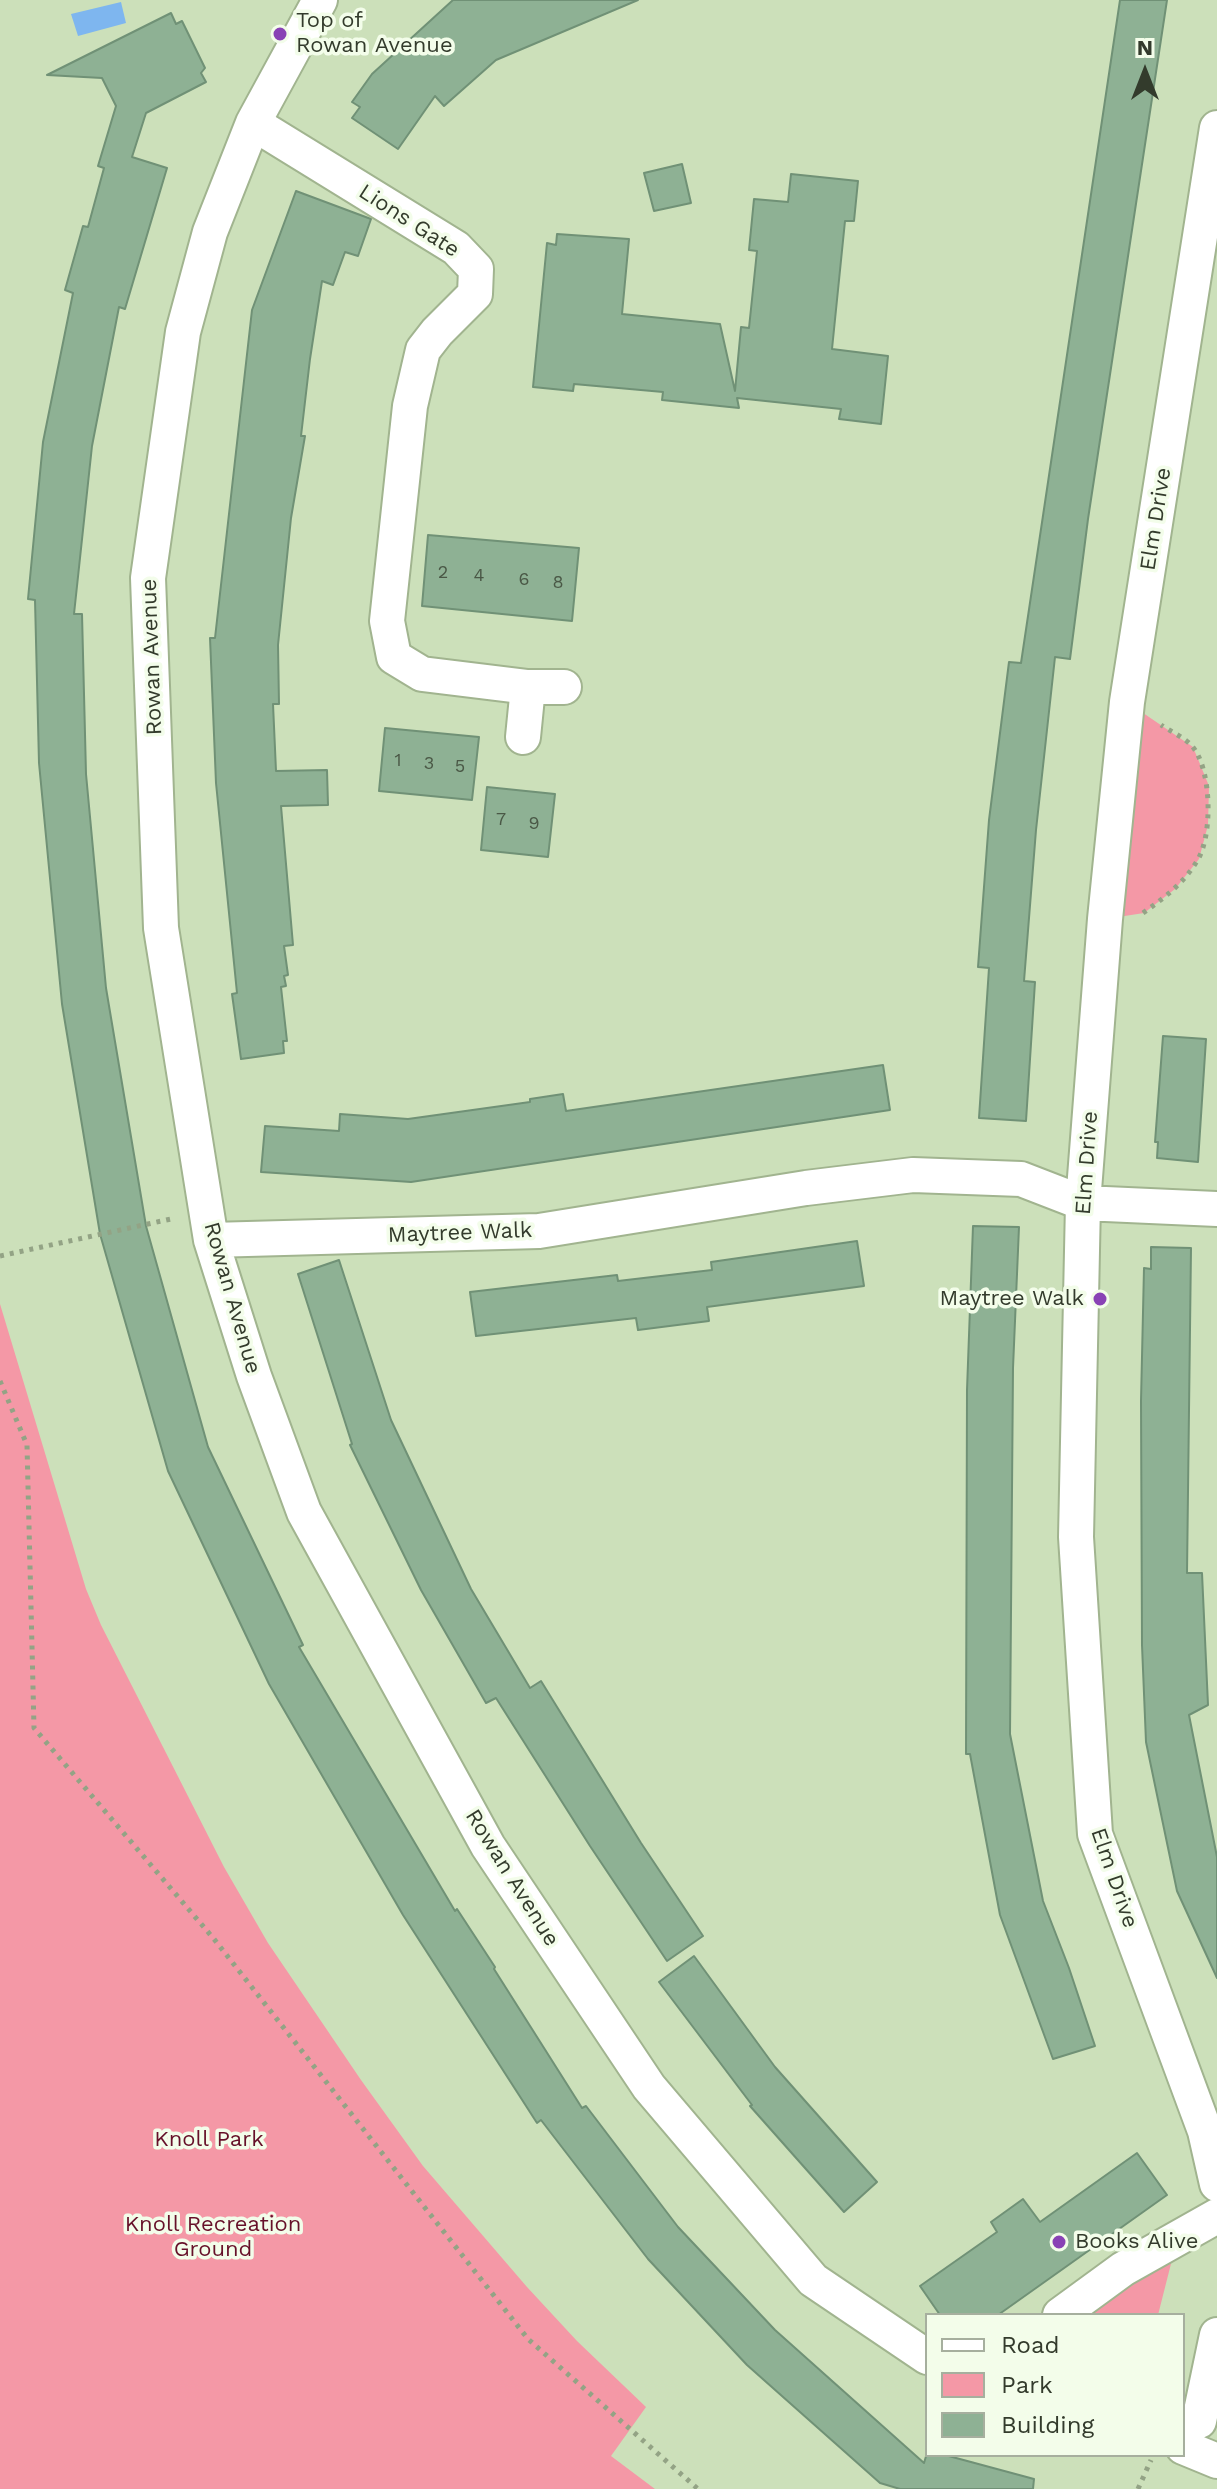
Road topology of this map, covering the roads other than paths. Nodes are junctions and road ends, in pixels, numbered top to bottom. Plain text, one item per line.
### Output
1 (320, 0) edge
2 (253, 123) junction
3 (1217, 128) edge
4 (528, 687) junction
5 (564, 687) dead end
6 (523, 737) dead end
7 (1083, 1203) junction
8 (1217, 1209) edge
9 (209, 1226) junction
10 (1217, 2184) edge
11 (1217, 2216) edge
12 (1063, 2313) edge
13 (1217, 2335) edge
14 (925, 2356) edge
15 (1185, 2427) edge
16 (1185, 2448) edge
17 (1217, 2461) edge

1 - 2 street, Rowan Avenue
2 - 4 street, Lions Gate
2 - 9 street, Rowan Avenue
3 - 7 street, Elm Drive
4 - 5 street, Lions Gate
4 - 6 street
7 - 8 street, Maytree Walk
7 - 9 street, Maytree Walk
7 - 10 street, Elm Drive
9 - 14 street, Rowan Avenue
11 - 12 street
13 - 15 street
16 - 17 street

